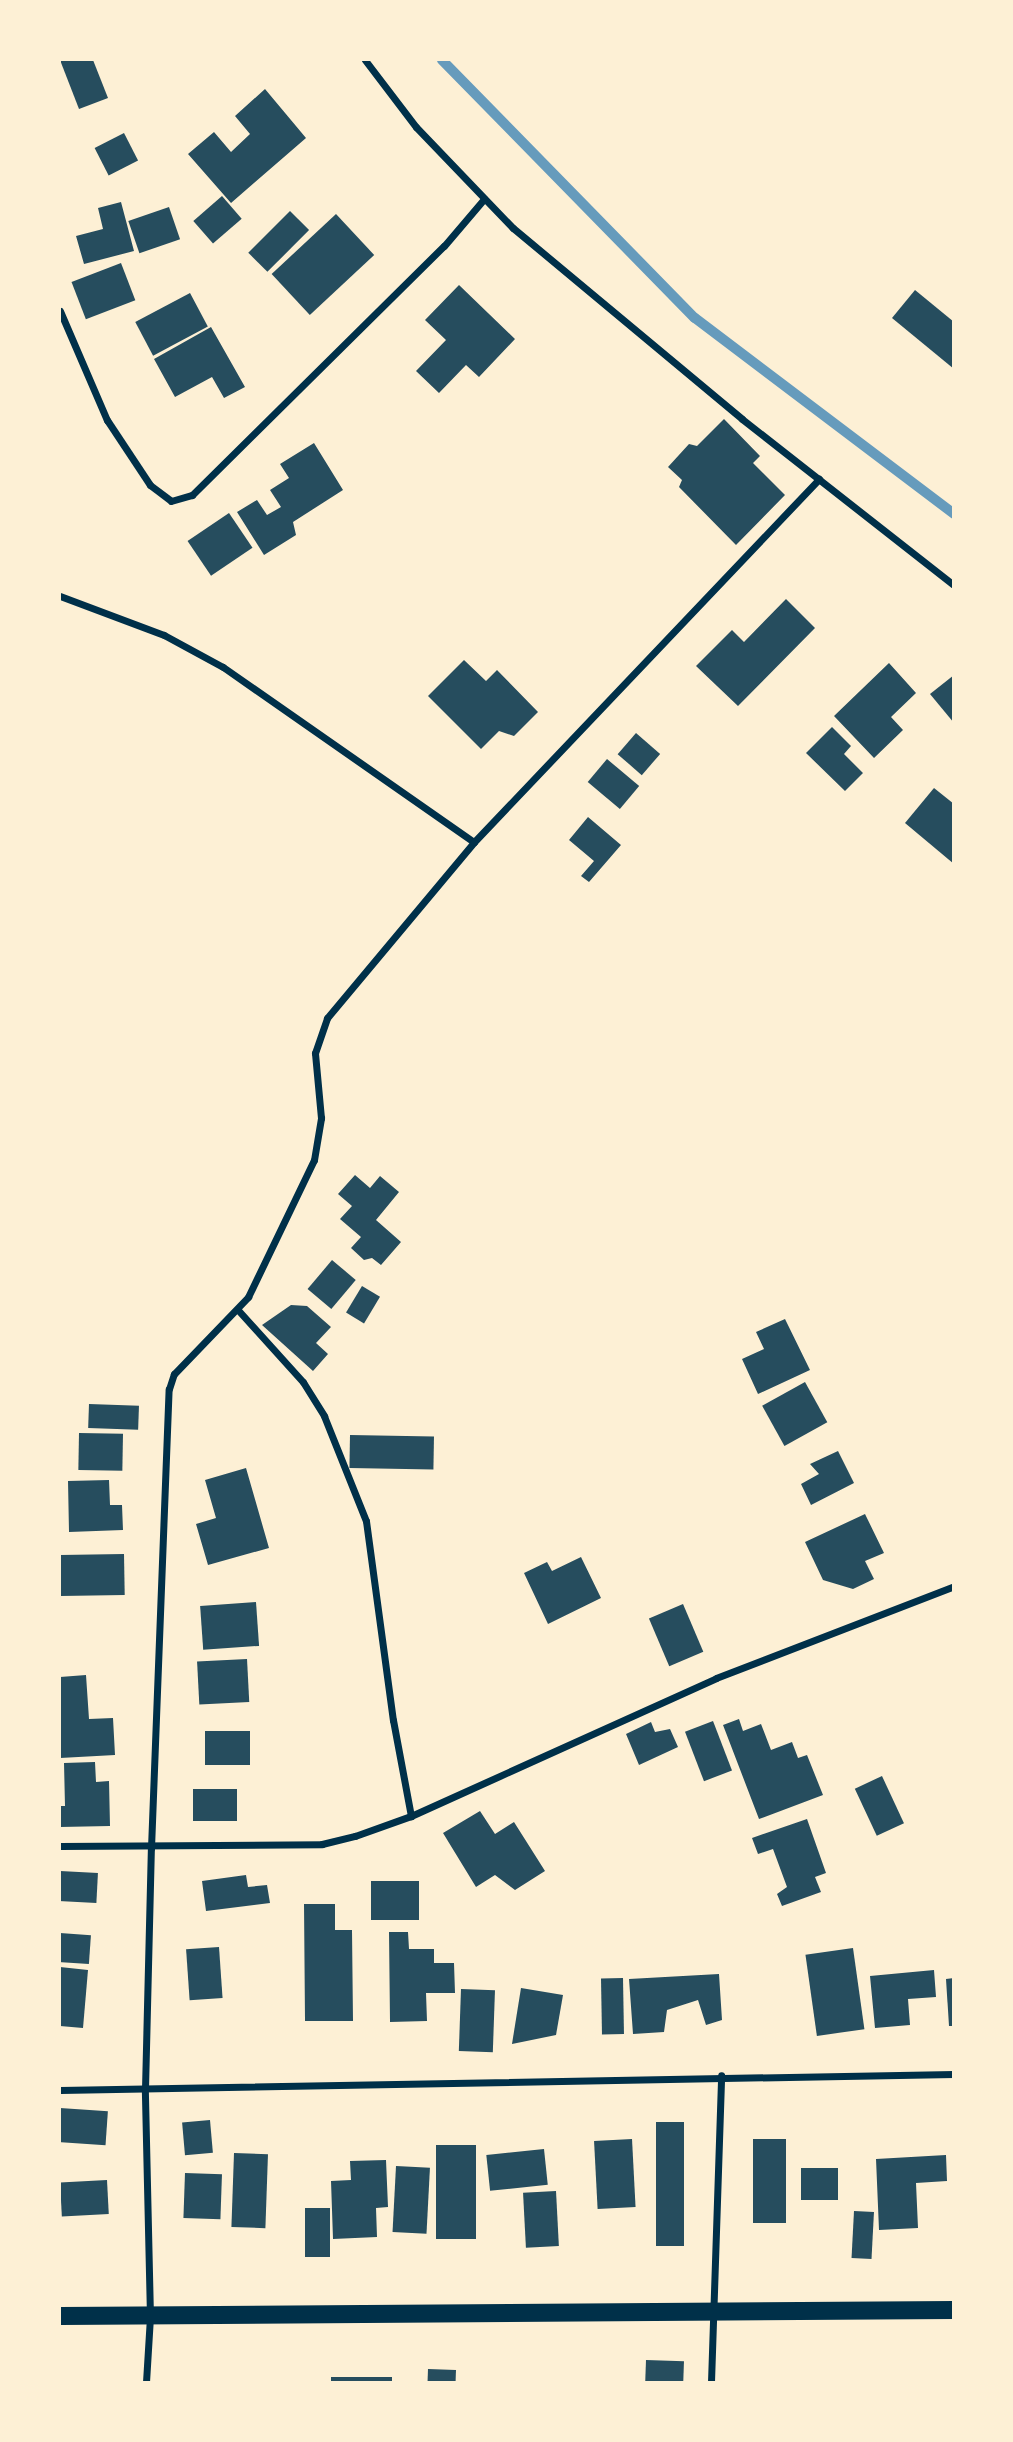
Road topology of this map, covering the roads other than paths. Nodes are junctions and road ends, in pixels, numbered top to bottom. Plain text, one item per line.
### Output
1 (365, 60) edge
2 (484, 199) junction
3 (60, 311) edge
4 (819, 479) junction
5 (954, 585) edge
6 (60, 596) edge
7 (474, 842) junction
8 (238, 1310) junction
9 (954, 1586) edge
10 (411, 1816) junction
11 (60, 1846) edge
12 (152, 1848) junction
13 (954, 2074) edge
14 (722, 2075) junction
15 (145, 2089) junction
16 (60, 2090) edge
17 (715, 2310) junction
18 (954, 2310) edge
19 (60, 2316) edge
20 (150, 2317) junction
21 (146, 2382) edge
22 (711, 2382) edge

1 - 2 street
2 - 3 street
2 - 4 street
4 - 5 street
4 - 7 street
6 - 7 street
7 - 8 street
8 - 10 street
8 - 12 street
9 - 10 street
10 - 12 street
11 - 12 street
12 - 15 street
13 - 14 street
14 - 15 street
14 - 17 street
15 - 16 street
15 - 20 street
17 - 18 main road
17 - 20 main road
17 - 22 street
19 - 20 main road
20 - 21 street

